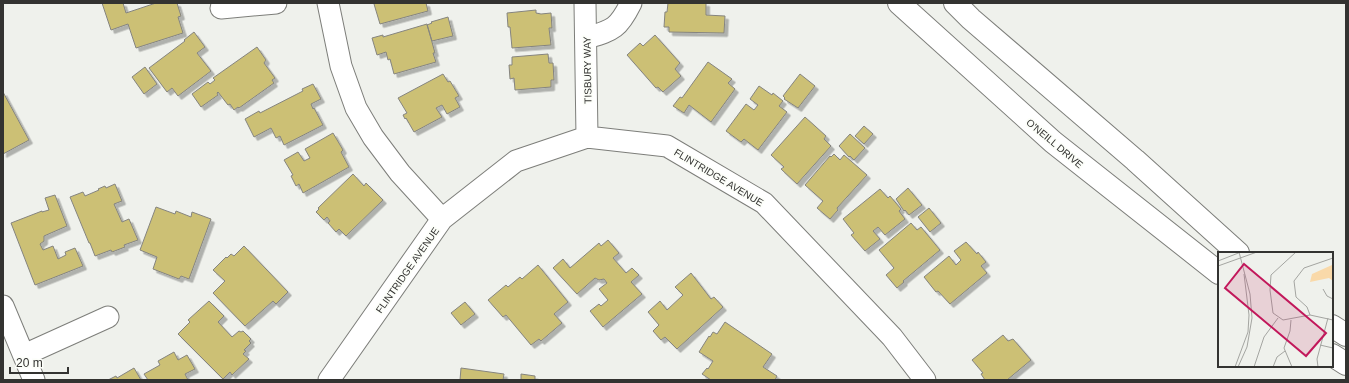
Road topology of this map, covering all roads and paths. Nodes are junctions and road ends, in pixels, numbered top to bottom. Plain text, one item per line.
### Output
1 (276, 3) edge
2 (328, 3) edge
3 (585, 3) edge
4 (631, 3) edge
5 (900, 3) edge
6 (955, 3) edge
7 (221, 8) dead end
8 (586, 38) junction
9 (587, 137) junction
10 (442, 219) junction
11 (1237, 252) edge
12 (1218, 272) edge
13 (3, 306) edge
14 (108, 317) dead end
15 (1333, 327) edge
16 (1346, 335) edge
17 (24, 355) junction
18 (1333, 356) edge
19 (1346, 364) edge
20 (34, 380) edge
21 (329, 380) edge
22 (925, 380) edge

1 - 7 street
2 - 10 street
3 - 8 street, TISBURY WAY
4 - 8 street
5 - 12 main road, O'NEILL DRIVE
6 - 11 main road
8 - 9 street, TISBURY WAY
9 - 10 street, FLINTRIDGE AVENUE
9 - 22 street, FLINTRIDGE AVENUE
10 - 21 street, FLINTRIDGE AVENUE
13 - 17 street
14 - 17 street
15 - 16 main road
17 - 20 street
18 - 19 main road

